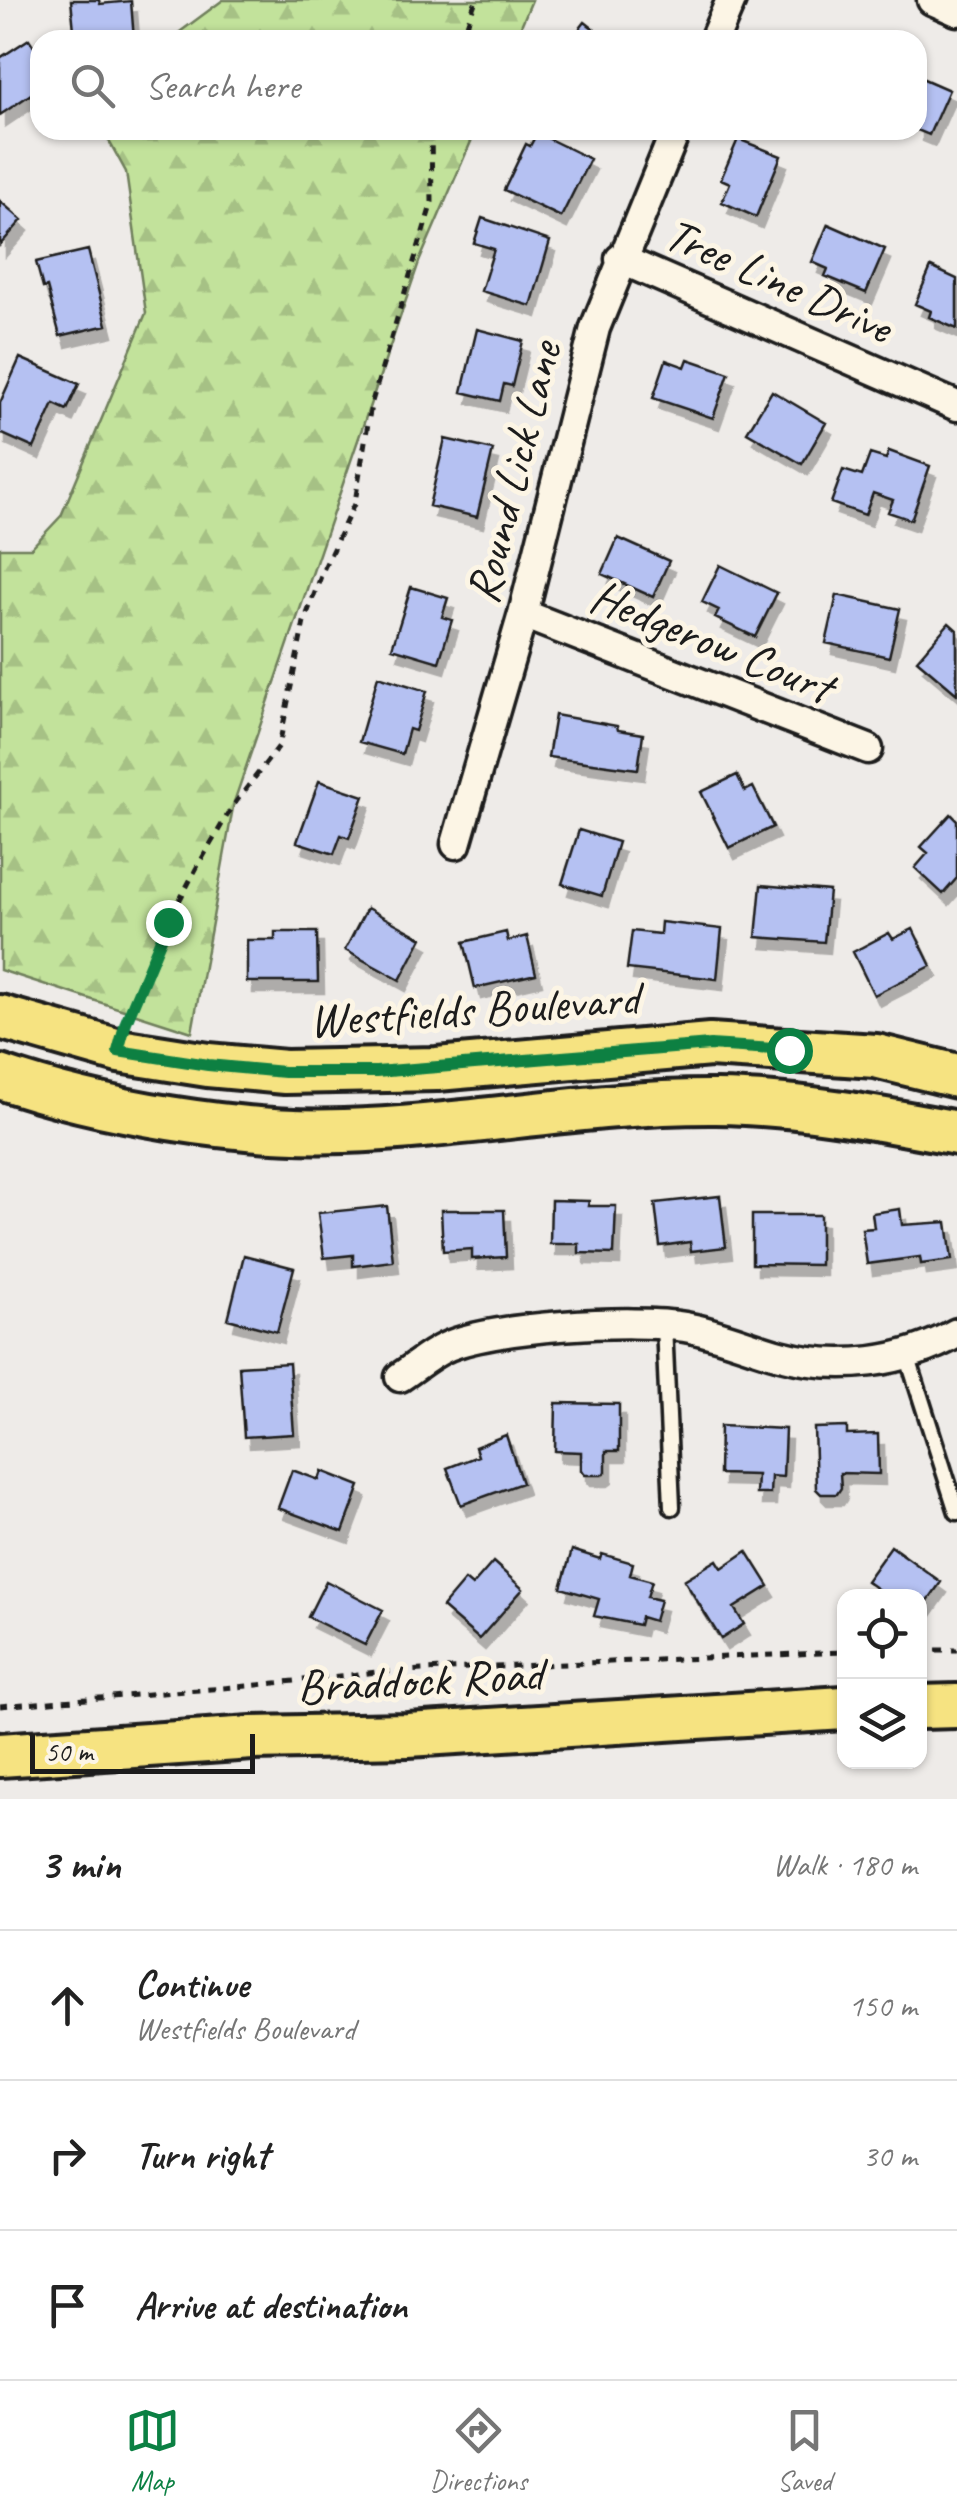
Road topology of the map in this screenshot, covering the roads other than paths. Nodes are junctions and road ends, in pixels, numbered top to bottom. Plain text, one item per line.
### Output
1 (732, 0) edge
2 (932, 0) edge
3 (957, 11) edge
4 (718, 30) edge
5 (672, 140) edge
6 (620, 259) junction
7 (957, 406) edge
8 (523, 614) junction
9 (868, 749) dead end
10 (456, 844) dead end
11 (0, 1017) edge
12 (0, 1076) edge
13 (957, 1076) edge
14 (957, 1133) edge
15 (664, 1326) junction
16 (957, 1334) edge
17 (907, 1355) junction
18 (400, 1378) dead end
19 (672, 1508) dead end
20 (957, 1512) edge
21 (957, 1706) edge
22 (927, 1707) edge
23 (837, 1708) edge
24 (49, 1753) junction
25 (0, 1754) edge
26 (0, 1787) edge

1 - 4 street
2 - 3 street
5 - 6 street, Round Lick Lane
6 - 7 street, Tree Line Drive
6 - 8 street, Round Lick Lane
8 - 9 street, Hedgerow Court
8 - 10 street, Round Lick Lane
11 - 13 main road, Westfields Boulevard
12 - 14 main road
15 - 17 street
15 - 18 street
15 - 19 lane
16 - 17 street
17 - 20 lane
21 - 22 main road
23 - 24 main road, Braddock Road
24 - 25 main road, Braddock Road
24 - 26 main road

